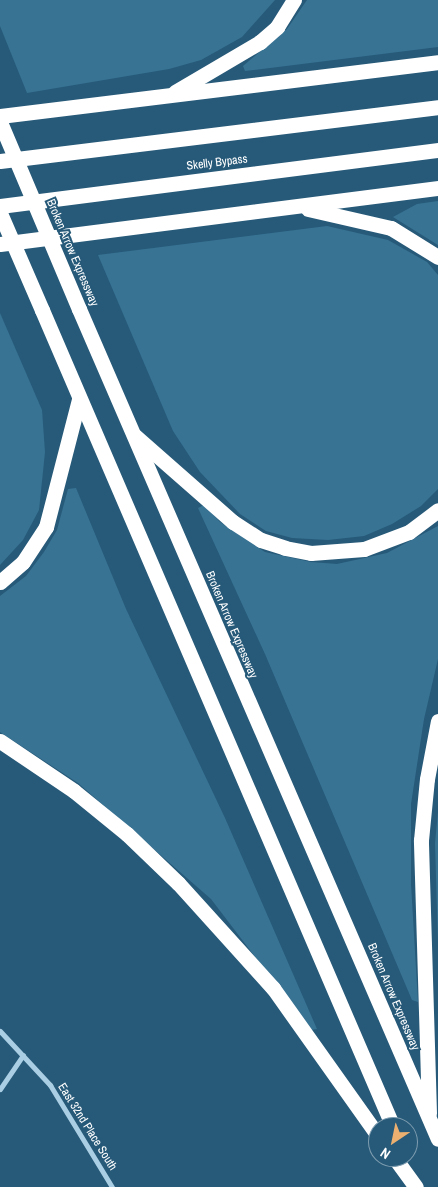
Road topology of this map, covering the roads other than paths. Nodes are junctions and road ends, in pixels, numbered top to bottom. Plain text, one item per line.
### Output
1 (294, 0) edge
2 (438, 62) edge
3 (167, 96) junction
4 (438, 107) edge
5 (0, 116) edge
6 (0, 122) edge
7 (438, 150) edge
8 (0, 161) edge
9 (438, 188) edge
10 (0, 206) edge
11 (294, 206) junction
12 (0, 213) edge
13 (0, 244) edge
14 (438, 257) edge
15 (79, 399) junction
16 (132, 434) junction
17 (438, 510) edge
18 (0, 582) edge
19 (438, 721) edge
20 (0, 741) edge
21 (0, 1031) edge
22 (23, 1055) junction
23 (0, 1089) edge
24 (389, 1117) edge
25 (430, 1119) junction
26 (368, 1122) edge
27 (438, 1139) edge
28 (402, 1167) edge
29 (410, 1167) edge
30 (112, 1187) edge
31 (418, 1187) edge

1 - 3 highway
2 - 3 highway
3 - 5 highway
4 - 8 highway
6 - 16 highway, Broken Arrow Expressway, bridge
7 - 10 highway, Skelly Bypass
9 - 11 highway
11 - 13 highway
11 - 14 highway
12 - 15 highway, bridge
15 - 18 highway
15 - 24 highway
16 - 17 highway
16 - 25 highway, Broken Arrow Expressway
19 - 25 highway
20 - 26 highway
21 - 22 street, East 32nd Place South
22 - 23 street
22 - 30 street, East 32nd Place South
25 - 27 highway, Broken Arrow Expressway
28 - 31 highway
29 - 31 highway

